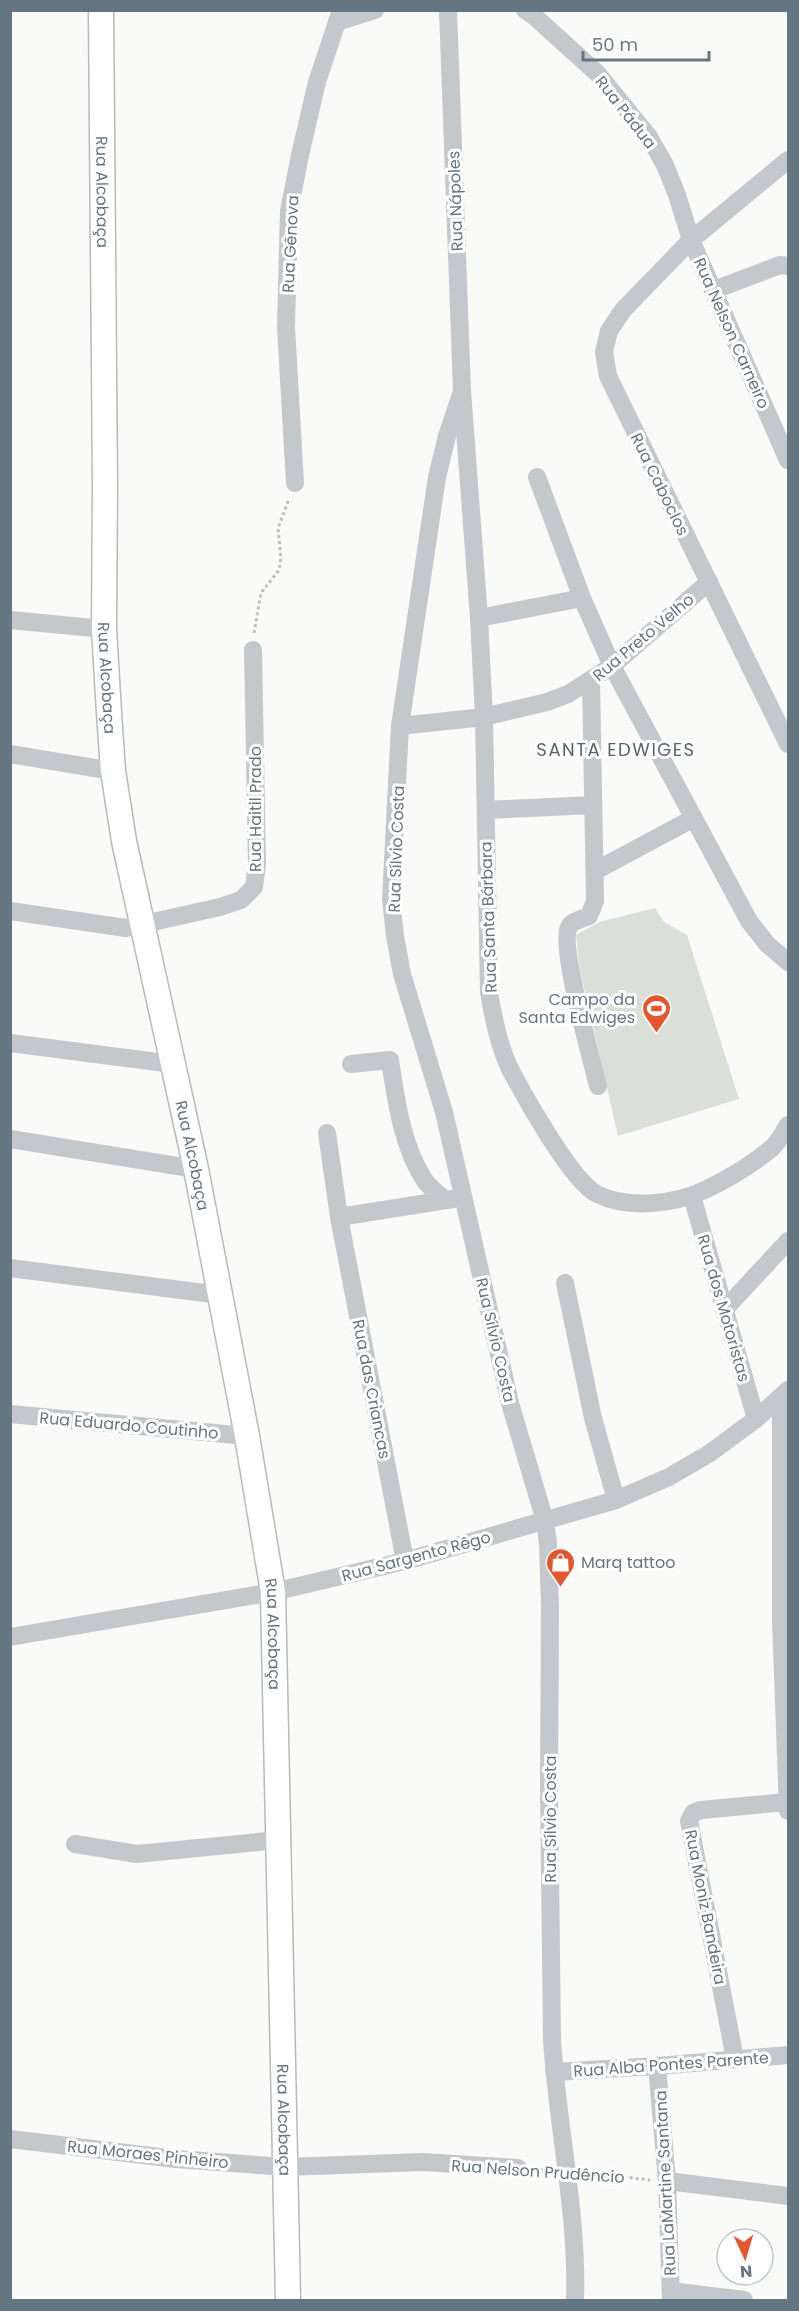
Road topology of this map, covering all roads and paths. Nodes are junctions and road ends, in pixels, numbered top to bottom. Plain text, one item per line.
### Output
1 (101, 10) edge
2 (375, 10) edge
3 (448, 10) edge
4 (525, 10) edge
5 (339, 16) edge
6 (789, 160) edge
7 (691, 240) junction
8 (789, 266) edge
9 (714, 291) junction
10 (462, 391) junction
11 (789, 460) edge
12 (537, 477) dead end
13 (295, 483) joint
14 (709, 582) junction
15 (582, 598) junction
16 (479, 618) junction
17 (10, 620) edge
18 (104, 629) junction
19 (254, 650) joint
20 (612, 666) junction
21 (591, 681) junction
22 (484, 717) junction
23 (400, 726) junction
24 (789, 744) edge
25 (10, 754) edge
26 (113, 771) junction
27 (593, 805) junction
28 (486, 810) junction
29 (694, 818) junction
30 (595, 871) junction
31 (10, 910) edge
32 (144, 923) junction
33 (789, 962) edge
34 (10, 1043) edge
35 (173, 1064) junction
36 (351, 1064) dead end
37 (598, 1086) dead end
38 (789, 1125) edge
39 (327, 1133) dead end
40 (10, 1139) edge
41 (196, 1169) junction
42 (692, 1196) junction
43 (464, 1197) junction
44 (445, 1200) junction
45 (339, 1216) junction
46 (789, 1241) edge
47 (10, 1268) edge
48 (565, 1283) dead end
49 (220, 1295) junction
50 (724, 1310) junction
51 (785, 1393) edge
52 (10, 1414) edge
53 (756, 1419) junction
54 (247, 1436) junction
55 (616, 1500) junction
56 (545, 1521) junction
57 (405, 1561) junction
58 (273, 1592) junction
59 (10, 1637) edge
60 (788, 1807) edge
61 (278, 1840) junction
62 (75, 1844) dead end
63 (789, 2055) edge
64 (735, 2059) junction
65 (657, 2066) junction
66 (554, 2072) junction
67 (10, 2139) edge
68 (286, 2167) junction
69 (518, 2168) joint
70 (567, 2171) junction
71 (667, 2181) junction
72 (789, 2196) edge
73 (671, 2296) edge
74 (288, 2301) edge
75 (575, 2301) edge
76 (744, 2301) edge

1 - 18 main road, Rua Alcobaça
2 - 5 street
3 - 10 street, Rua Nápoles
4 - 7 street, Rua Pádua
5 - 13 street, Rua Gênova
6 - 7 street, Rua Caboclos
7 - 9 street, Rua Nelson Carneiro
7 - 14 street, Rua Caboclos
8 - 9 street
9 - 11 street, Rua Nelson Carneiro
10 - 16 street, Rua Santa Bárbara
10 - 23 street, Rua Sílvio Costa
12 - 15 street
13 - 19 path
14 - 20 street, Rua Preto Velho
14 - 24 street, Rua Caboclos
15 - 16 street
15 - 20 street
16 - 22 street, Rua Santa Bárbara
17 - 18 street
18 - 26 main road, Rua Alcobaça
19 - 32 street, Rua Haitil Prado
20 - 21 street, Rua Preto Velho
20 - 29 street
21 - 22 street, Rua Preto Velho
21 - 27 street
22 - 23 street, Rua Preto Velho
22 - 28 street, Rua Santa Bárbara
23 - 43 street, Rua Sílvio Costa
25 - 26 street
26 - 32 main road, Rua Alcobaça
27 - 28 street
27 - 30 street
28 - 42 street, Rua Santa Bárbara
29 - 30 street
29 - 33 street
30 - 37 street
31 - 32 street, Rua Haitil Prado
32 - 35 main road, Rua Alcobaça
34 - 35 street
35 - 41 main road, Rua Alcobaça
36 - 44 street
38 - 42 street, Rua Santa Bárbara
39 - 45 street, Rua das Criancas
40 - 41 street
41 - 49 main road, Rua Alcobaça
42 - 50 street, Rua dos Motoristas
43 - 44 street
43 - 56 street, Rua Sílvio Costa
44 - 45 street
45 - 57 street, Rua das Criancas
46 - 50 street
47 - 49 street
48 - 55 street
49 - 54 main road, Rua Alcobaça
50 - 53 street, Rua dos Motoristas
51 - 53 street, Rua Sargento Rêgo
51 - 60 street
52 - 54 street, Rua Eduardo Coutinho
53 - 55 street, Rua Sargento Rêgo
54 - 58 main road, Rua Alcobaça
55 - 56 street, Rua Sargento Rêgo
56 - 57 street, Rua Sargento Rêgo
56 - 66 street, Rua Sílvio Costa
57 - 58 street, Rua Sargento Rêgo
58 - 59 street, Rua Sargento Rêgo
58 - 61 main road, Rua Alcobaça
60 - 64 street, Rua Moniz Bandeira
61 - 62 street
61 - 68 main road, Rua Alcobaça
63 - 64 street, Rua Alba Pontes Parente
64 - 65 street, Rua Alba Pontes Parente
65 - 66 street, Rua Alba Pontes Parente
65 - 71 street, Rua LaMartine Santana
66 - 70 street, Rua Sílvio Costa
67 - 68 street, Rua Moraes Pinheiro
68 - 69 street, Rua Nelson Prudêncio
68 - 74 main road, Rua Alcobaça
69 - 70 path, Rua Nelson Prudêncio
70 - 71 path, Rua Nelson Prudêncio
70 - 75 street, Rua Sílvio Costa
71 - 72 street
71 - 73 street, Rua LaMartine Santana
73 - 76 street

